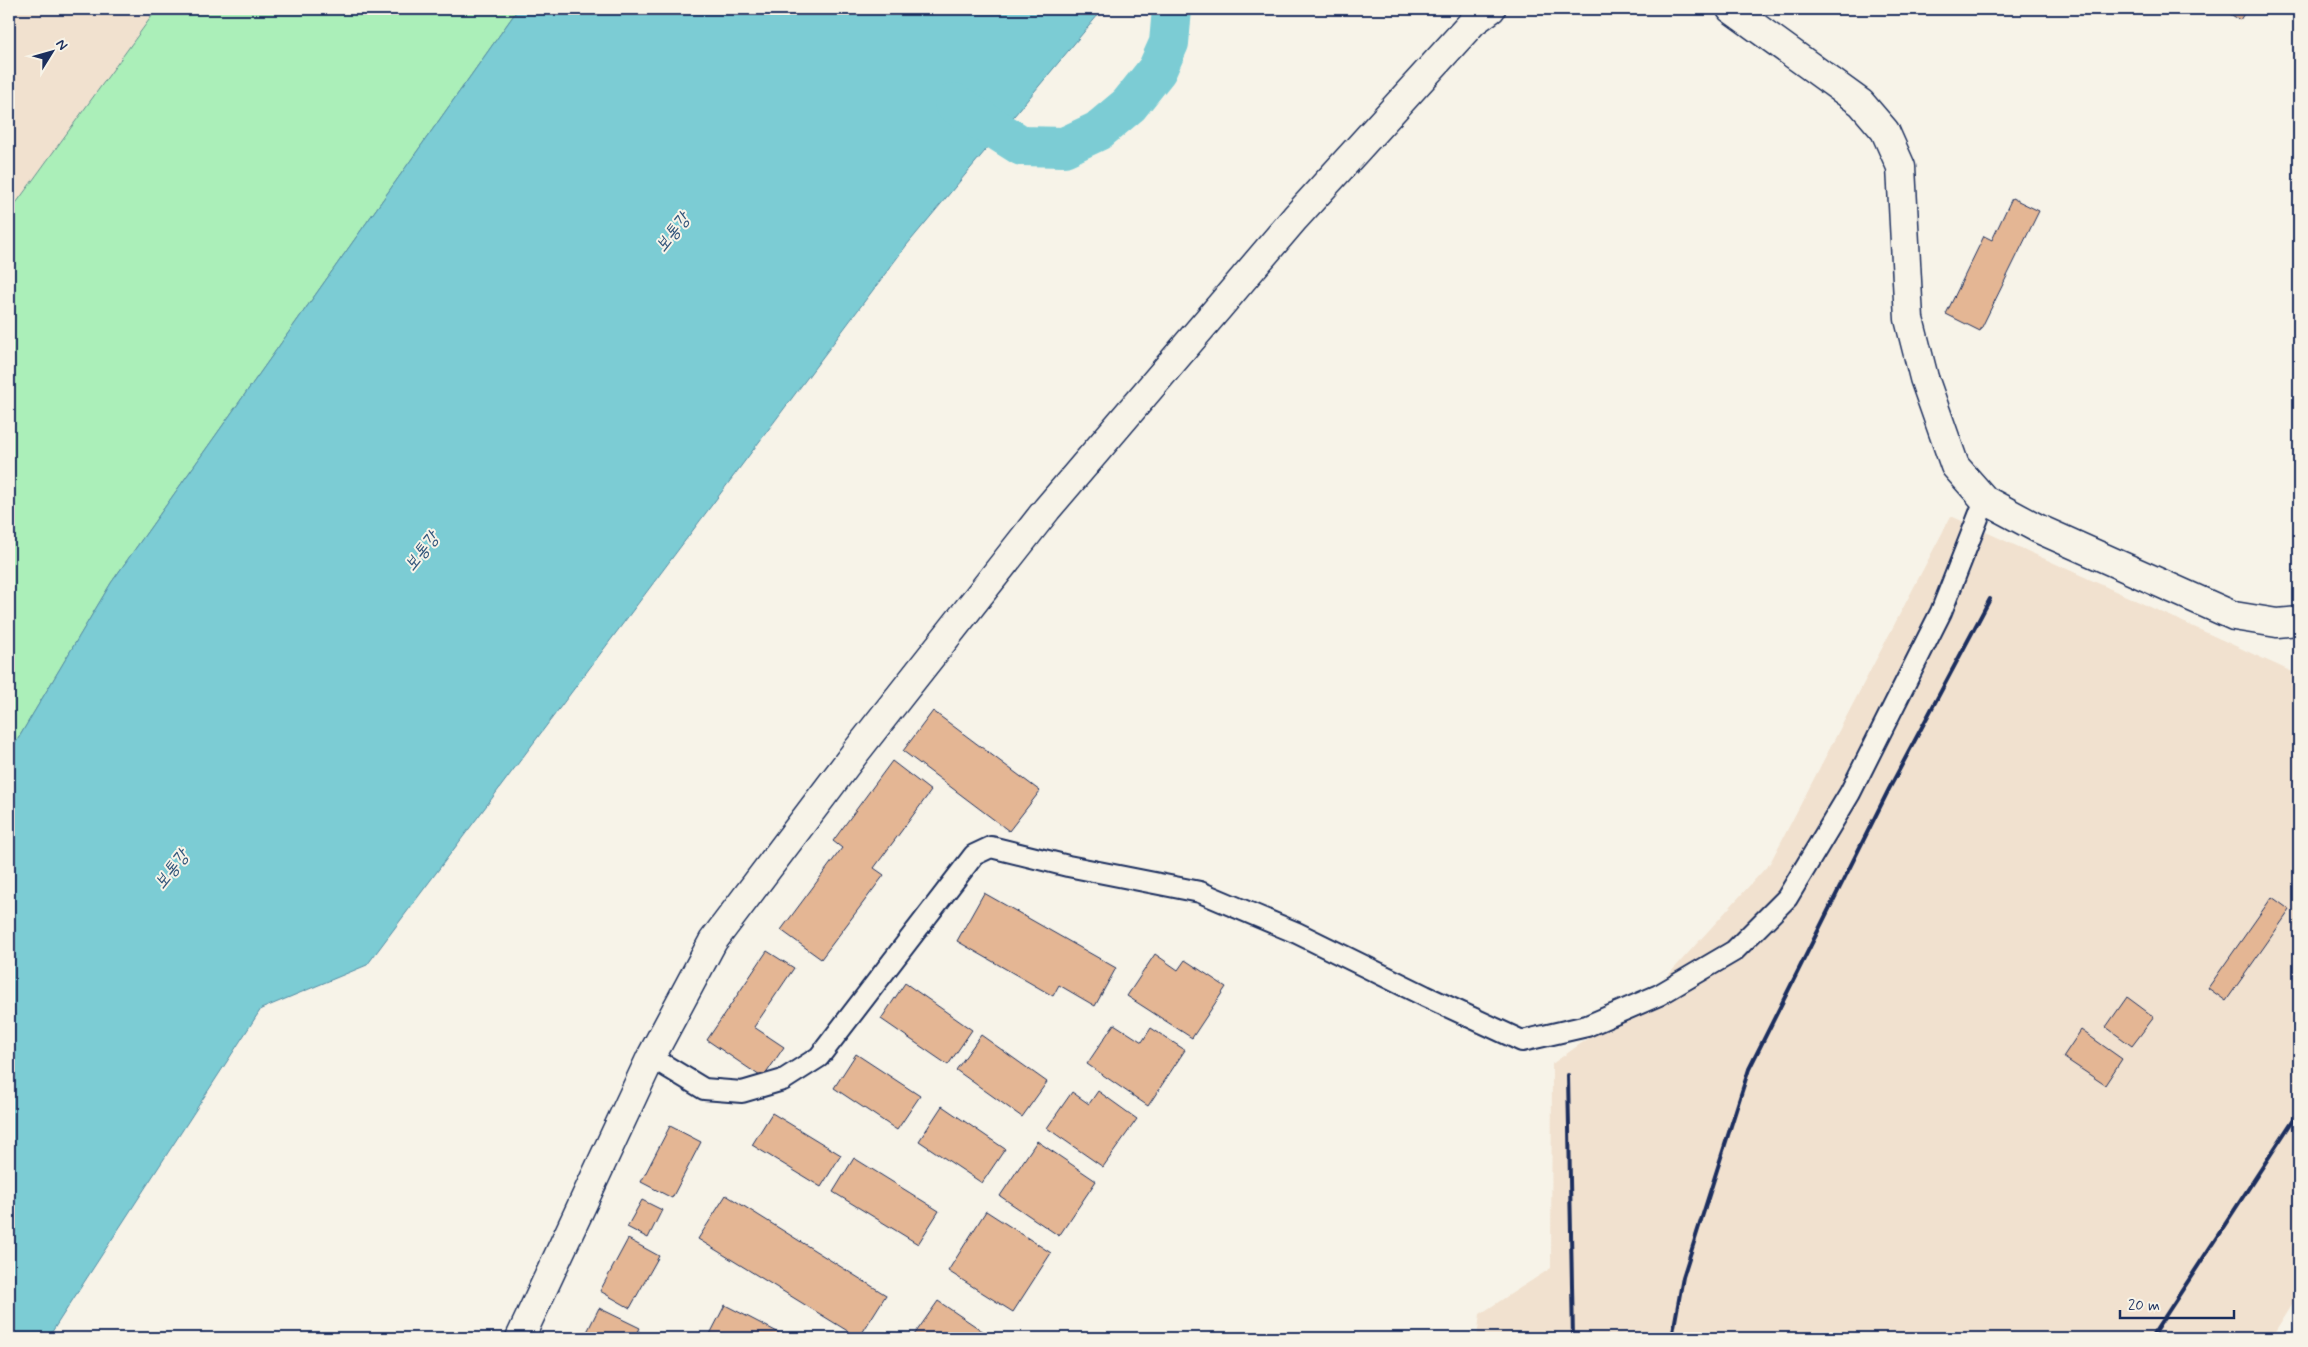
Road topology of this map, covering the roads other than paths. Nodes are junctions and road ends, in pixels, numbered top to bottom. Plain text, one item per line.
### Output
1 (1491, 9) edge
2 (1731, 9) edge
3 (1985, 500) junction
4 (2299, 621) edge
5 (652, 1057) junction
6 (520, 1338) edge

1 - 5 street
2 - 3 street
3 - 4 street
3 - 5 lane
5 - 6 street

